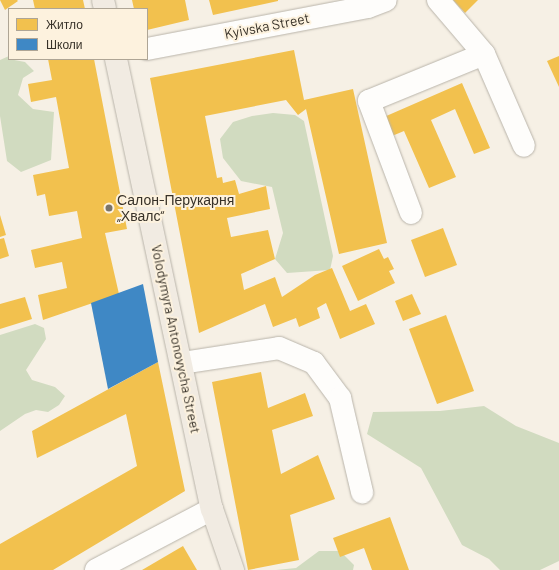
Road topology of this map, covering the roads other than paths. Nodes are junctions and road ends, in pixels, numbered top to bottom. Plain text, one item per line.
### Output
1 (386, 0) edge
2 (438, 0) edge
3 (148, 49) edge
4 (484, 54) junction
5 (116, 60) edge
6 (524, 146) dead end
7 (411, 213) dead end
8 (182, 363) junction
9 (362, 492) dead end
10 (212, 509) junction
11 (96, 570) edge
12 (233, 570) edge

1 - 3 street, Kyivska Street
2 - 4 street
4 - 6 street
4 - 7 street
5 - 8 main road, Volodymyra Antonovycha Street
8 - 9 street
8 - 10 main road, Volodymyra Antonovycha Street
10 - 11 street
10 - 12 main road, Volodymyra Antonovycha Street

